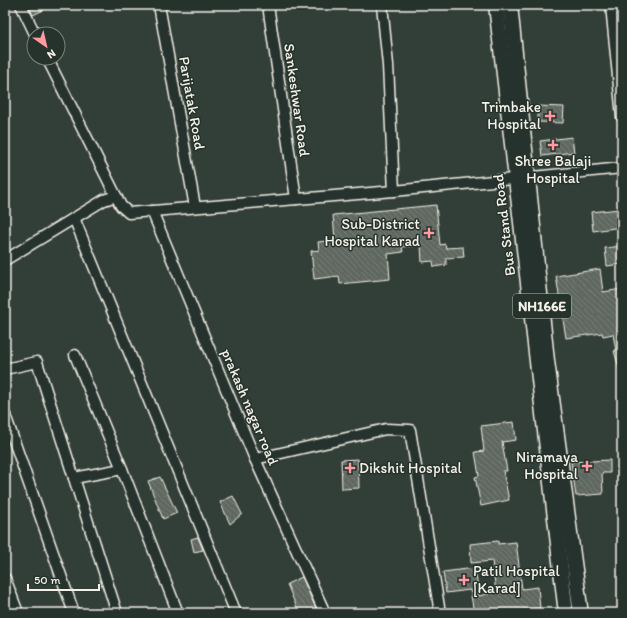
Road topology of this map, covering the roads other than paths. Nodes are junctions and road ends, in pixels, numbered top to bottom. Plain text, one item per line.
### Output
1 (21, 5) edge
2 (159, 5) edge
3 (268, 5) edge
4 (382, 5) edge
5 (496, 5) edge
6 (510, 5) edge
7 (613, 5) edge
8 (622, 11) edge
9 (31, 26) edge
10 (51, 66) edge
11 (622, 117) edge
12 (622, 168) edge
13 (528, 177) junction
14 (394, 191) junction
15 (116, 196) junction
16 (296, 199) junction
17 (195, 207) junction
18 (152, 211) junction
19 (74, 218) junction
20 (5, 260) edge
21 (75, 355) dead end
22 (5, 369) edge
23 (5, 415) edge
24 (255, 459) junction
25 (122, 469) junction
26 (74, 478) junction
27 (5, 578) edge
28 (562, 609) edge
29 (582, 610) edge
30 (18, 613) edge
31 (74, 613) edge
32 (117, 613) edge
33 (178, 613) edge
34 (236, 613) edge
35 (325, 613) edge
36 (440, 613) edge

1 - 9 street
2 - 17 street, Parijatak Road
3 - 16 street, Sankeshwar Road
4 - 14 street
5 - 13 highway, Bus Stand Road / NH166E
6 - 13 highway, NH166E
7 - 8 street
7 - 11 street
10 - 15 street
12 - 13 street
13 - 14 street
13 - 28 highway, Bus Stand Road / NH166E
13 - 29 highway, NH166E
14 - 16 street
15 - 18 street
15 - 19 street
16 - 17 street
17 - 18 street
18 - 24 street, prakash nagar road
19 - 20 street
19 - 34 street
21 - 25 street
22 - 26 street
23 - 31 street
24 - 35 street, prakash nagar road
24 - 36 street
25 - 26 street
25 - 33 street
26 - 32 street
27 - 30 street
28 - 29 highway, NH166E

